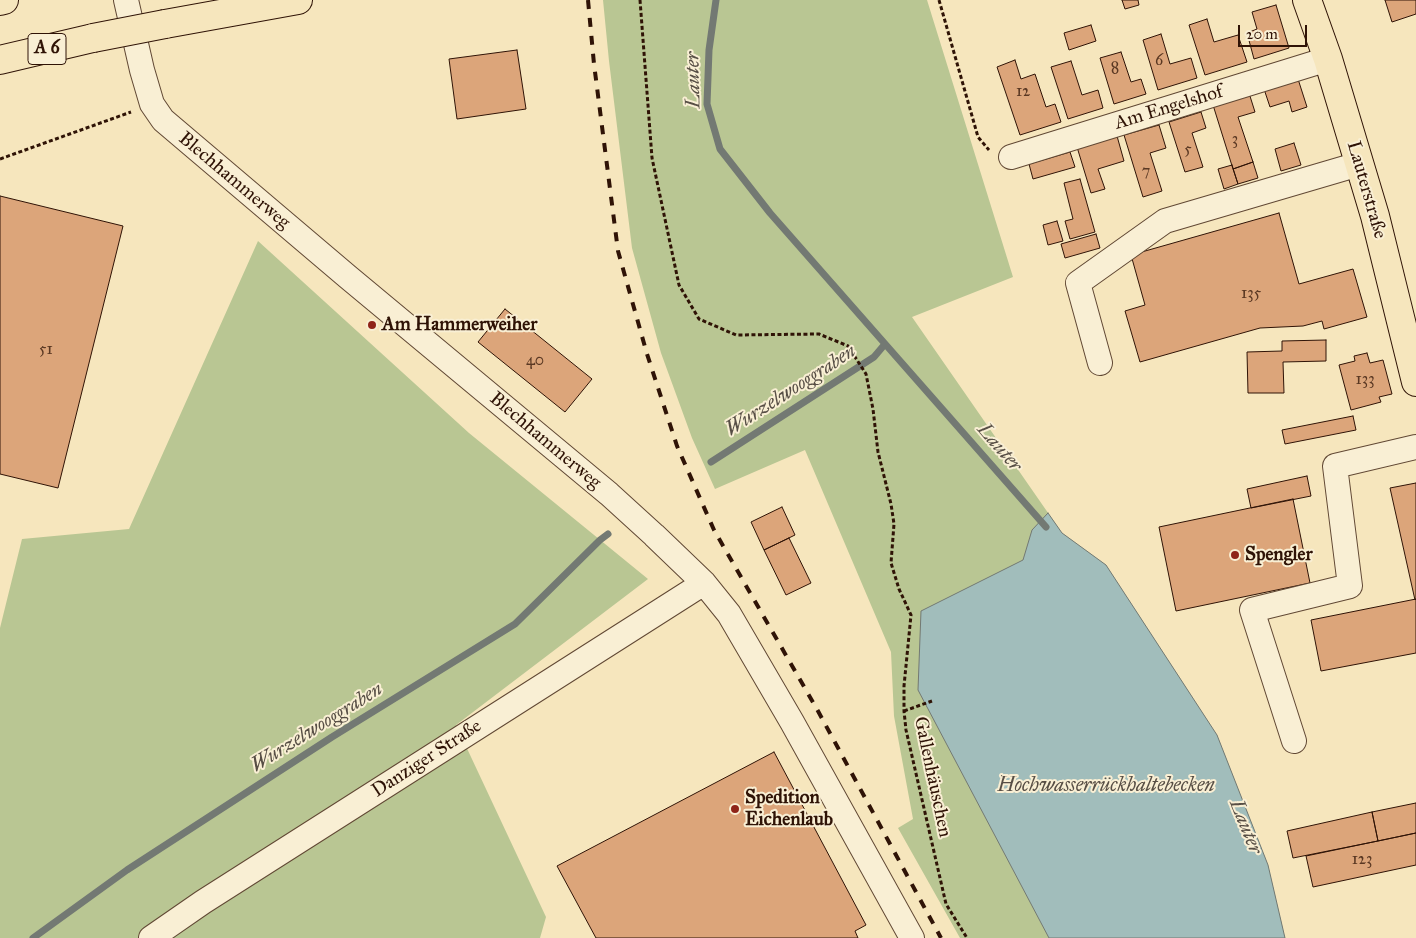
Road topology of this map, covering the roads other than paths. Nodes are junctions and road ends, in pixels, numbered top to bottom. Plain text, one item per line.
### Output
1 (4, 0) edge
2 (126, 0) edge
3 (298, 0) edge
4 (1307, 0) edge
5 (0, 1) edge
6 (1328, 59) junction
7 (0, 60) edge
8 (1011, 157) road end
9 (1359, 164) junction
10 (1100, 363) dead end
11 (1416, 382) edge
12 (1416, 447) edge
13 (704, 583) junction
14 (1294, 741) dead end
15 (151, 938) edge
16 (912, 938) edge

1 - 5 main road
2 - 13 street, Blechhammerweg
3 - 7 main road, A 6, bridge
4 - 6 main road, Lauterstraße
6 - 8 street, Am Engelshof
6 - 9 main road, Lauterstraße
9 - 10 street
9 - 11 main road, Lauterstraße
12 - 14 street
13 - 15 street, Danziger Straße
13 - 16 street, Blechhammerweg

